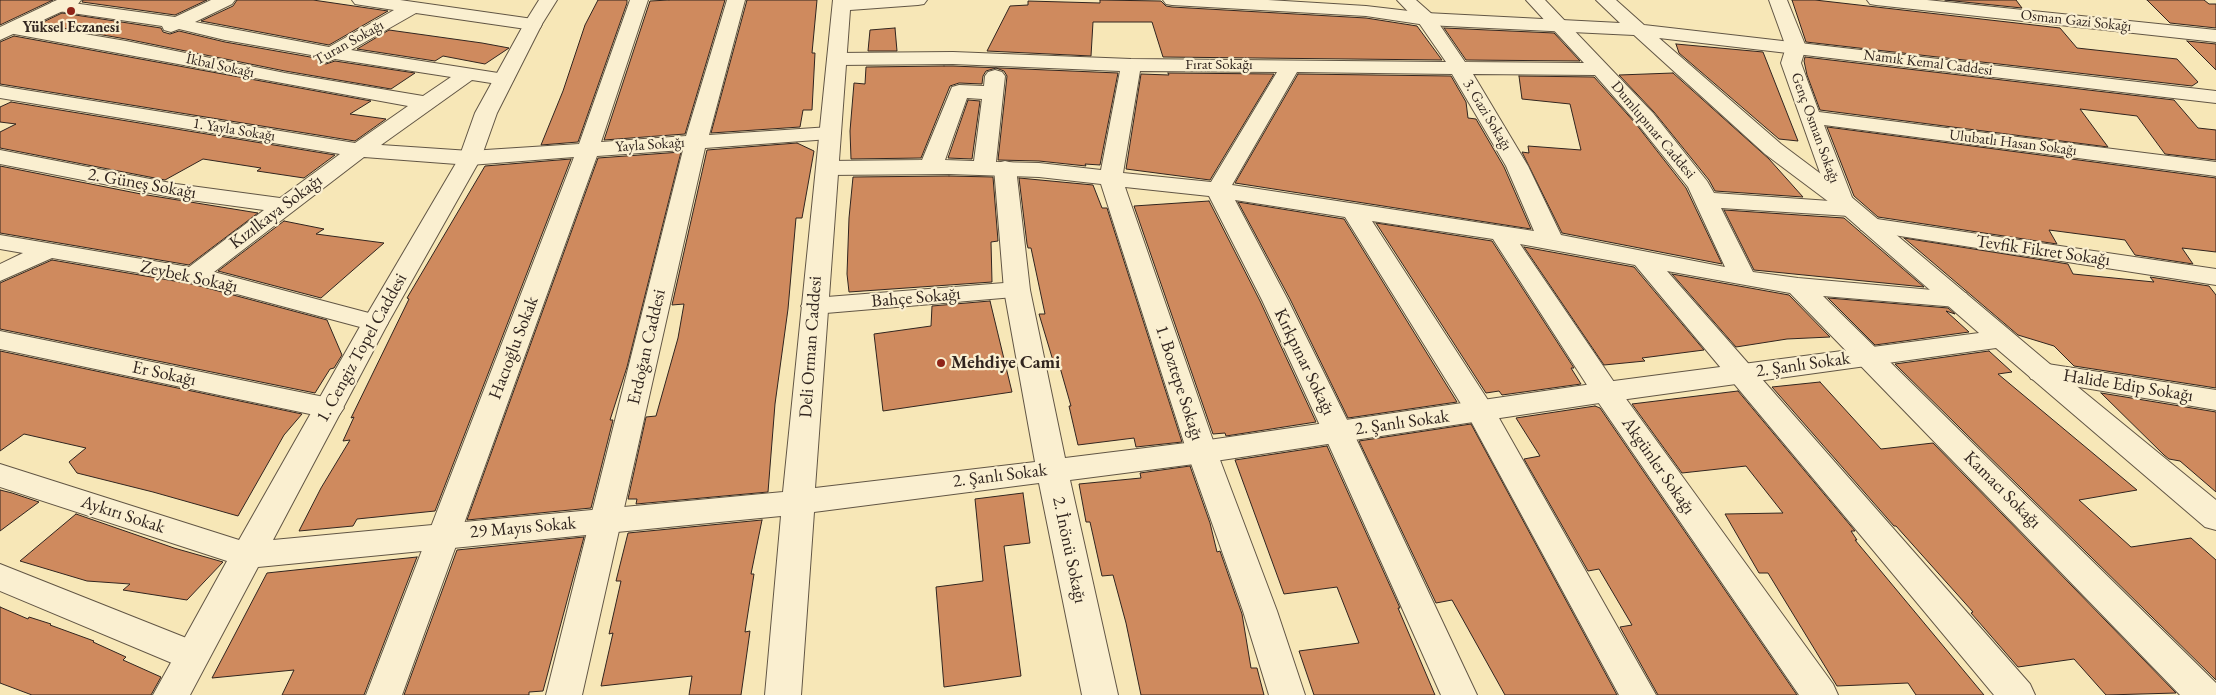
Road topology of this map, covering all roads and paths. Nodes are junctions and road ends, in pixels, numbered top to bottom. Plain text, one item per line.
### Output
1 (226, 0) edge
2 (361, 0) edge
3 (548, 0) edge
4 (639, 0) edge
5 (736, 0) edge
6 (918, 0) edge
7 (1172, 0) edge
8 (1406, 0) edge
9 (1536, 0) edge
10 (1605, 0) edge
11 (1778, 0) edge
12 (1876, 0) edge
13 (65, 3) edge
14 (842, 3) edge
15 (413, 7) junction
16 (1426, 19) junction
17 (176, 23) junction
18 (532, 24) junction
19 (1560, 25) junction
20 (1640, 30) junction
21 (7, 31) edge
22 (2216, 36) edge
23 (126, 47) junction
24 (1796, 47) junction
25 (332, 53) junction
26 (837, 59) junction
27 (996, 60) junction
28 (1131, 65) junction
29 (1291, 65) junction
30 (1458, 66) junction
31 (1601, 69) junction
32 (468, 74) junction
33 (504, 78) junction
34 (285, 79) junction
35 (0, 92) edge
36 (994, 93) junction
37 (2216, 97) edge
38 (426, 103) junction
39 (1811, 116) junction
40 (830, 133) junction
41 (696, 142) junction
42 (588, 149) junction
43 (359, 150) junction
44 (0, 157) edge
45 (470, 158) junction
46 (931, 167) junction
47 (827, 168) junction
48 (995, 168) junction
49 (2216, 169) edge
50 (1111, 178) junction
51 (1218, 190) junction
52 (1706, 200) junction
53 (284, 206) junction
54 (1353, 210) junction
55 (1854, 211) junction
56 (1501, 234) junction
57 (1551, 241) junction
58 (0, 242) edge
59 (48, 251) junction
60 (1644, 260) junction
61 (0, 273) edge
62 (194, 275) junction
63 (2216, 276) edge
64 (1743, 278) junction
65 (1798, 286) junction
66 (1018, 290) junction
67 (1957, 299) junction
68 (814, 306) junction
69 (375, 323) junction
70 (2003, 338) junction
71 (0, 340) edge
72 (1870, 356) junction
73 (2041, 372) junction
74 (1742, 373) junction
75 (1606, 392) junction
76 (2216, 400) edge
77 (329, 408) junction
78 (1480, 411) junction
79 (1338, 432) junction
80 (1202, 452) junction
81 (1052, 469) junction
82 (0, 475) edge
83 (800, 502) junction
84 (2216, 518) edge
85 (606, 521) junction
86 (444, 535) junction
87 (246, 554) junction
88 (0, 577) edge
89 (191, 656) junction
90 (171, 695) edge
91 (384, 695) edge
92 (564, 695) edge
93 (784, 695) edge
94 (1100, 695) edge
95 (1287, 695) edge
96 (1458, 695) edge
97 (1638, 695) edge
98 (1820, 695) edge
99 (2017, 695) edge
100 (2204, 695) edge

1 - 17 street
2 - 15 street
3 - 18 street, 1. Cengiz Topel Caddesi
4 - 42 street, Hacıoğlu Sokak
5 - 41 street, Erdoğan Caddesi
6 - 14 street
7 - 16 street, Namık Kemal Caddesi
8 - 16 street, 3. Gazi Sokağı
9 - 19 street, Dumlupınar Caddesi
10 - 20 street
11 - 24 street, Genç Osman Sokağı
12 - 22 street, Osman Gazi Sokağı
13 - 17 street
13 - 21 street
14 - 26 street, Deli Orman Caddesi
15 - 18 street
15 - 25 street, Turan Sokağı
16 - 19 street, Namık Kemal Caddesi
16 - 30 street, 3. Gazi Sokağı
17 - 23 street
17 - 25 street
18 - 33 street, 1. Cengiz Topel Caddesi
19 - 20 street, Namık Kemal Caddesi
19 - 31 street, Dumlupınar Caddesi
20 - 24 street, Namık Kemal Caddesi
20 - 55 street
21 - 23 street, İkbal Sokağı
23 - 34 street, İkbal Sokağı
24 - 37 street, Namık Kemal Caddesi
24 - 39 street, Genç Osman Sokağı
25 - 32 street
25 - 34 street, Turan Sokağı
26 - 27 street, Fırat Sokağı
26 - 40 street, Deli Orman Caddesi
27 - 28 street, Fırat Sokağı
27 - 36 street, 2. İnönü Sokağı
28 - 29 street, Fırat Sokağı
28 - 50 street, 1. Boztepe Sokağı
29 - 30 street, Fırat Sokağı
29 - 51 street
30 - 31 street, Fırat Sokağı
30 - 57 street, 3. Gazi Sokağı
31 - 52 street, Dumlupınar Caddesi
32 - 33 street
32 - 38 street, Kızılkaya Sokağı
33 - 45 street, 1. Cengiz Topel Caddesi
34 - 38 street, İkbal Sokağı
35 - 43 street, 1. Yayla Sokağı
36 - 46 street
36 - 48 street, 2. İnönü Sokağı
38 - 43 street, Kızılkaya Sokağı
39 - 49 street, Ulubatlı Hasan Sokağı
39 - 55 street, Genç Osman Sokağı
40 - 41 street, Yayla Sokağı
40 - 47 street, Deli Orman Caddesi
41 - 42 street, Yayla Sokağı
41 - 85 street, Erdoğan Caddesi
42 - 45 street, Yayla Sokağı
42 - 86 street, Hacıoğlu Sokak
43 - 45 street, 1. Yayla Sokağı
43 - 53 street, Kızılkaya Sokağı
44 - 53 street, 2. Güneş Sokağı
45 - 69 street, 1. Cengiz Topel Caddesi
46 - 47 street
46 - 48 street
47 - 68 street, Deli Orman Caddesi
48 - 50 street
48 - 66 street, 2. İnönü Sokağı
50 - 51 street
50 - 80 street, 1. Boztepe Sokağı
51 - 54 street
51 - 79 street, Kırkpınar Sokağı
52 - 55 street, Tevfik Fikret Sokağı
52 - 64 street, Dumlupınar Caddesi
53 - 62 street, Kızılkaya Sokağı
54 - 56 street
54 - 78 street
55 - 63 street, Tevfik Fikret Sokağı
55 - 67 street
56 - 57 street
56 - 75 street, Akgünler Sokağı
57 - 60 street
58 - 59 street, Zeybek Sokağı
59 - 61 street
59 - 62 street, Zeybek Sokağı
60 - 64 street
60 - 74 street
62 - 69 street, Zeybek Sokağı
64 - 65 street
65 - 67 street
65 - 72 street, Kamacı Sokağı
66 - 68 street, Bahçe Sokağı
66 - 81 street, 2. İnönü Sokağı
67 - 70 street
68 - 83 street, Deli Orman Caddesi
69 - 77 street, 1. Cengiz Topel Caddesi
70 - 72 street, 2. Şanlı Sokak
70 - 73 street
71 - 77 street, Er Sokağı
72 - 74 street, 2. Şanlı Sokak
72 - 100 street, Kamacı Sokağı
73 - 76 street, Halide Edip Sokağı
73 - 84 street
74 - 75 street, 2. Şanlı Sokak
74 - 99 street
75 - 78 street, 2. Şanlı Sokak
75 - 98 street, Akgünler Sokağı
77 - 87 street, 1. Cengiz Topel Caddesi
78 - 79 street, 2. Şanlı Sokak
78 - 97 street
79 - 80 street, 2. Şanlı Sokak
79 - 96 street, Kırkpınar Sokağı
80 - 81 street, 2. Şanlı Sokak
80 - 95 street, 1. Boztepe Sokağı
81 - 83 street, 2. Şanlı Sokak
81 - 94 street, 2. İnönü Sokağı
82 - 87 street, Aykırı Sokak
83 - 85 street, 29 Mayıs Sokak
83 - 93 street, Deli Orman Caddesi
85 - 86 street, 29 Mayıs Sokak
85 - 92 street, Erdoğan Caddesi
86 - 87 street, 29 Mayıs Sokak
86 - 91 street, Hacıoğlu Sokak
87 - 89 street, 1. Cengiz Topel Caddesi
88 - 89 street
89 - 90 street, 1. Cengiz Topel Caddesi

